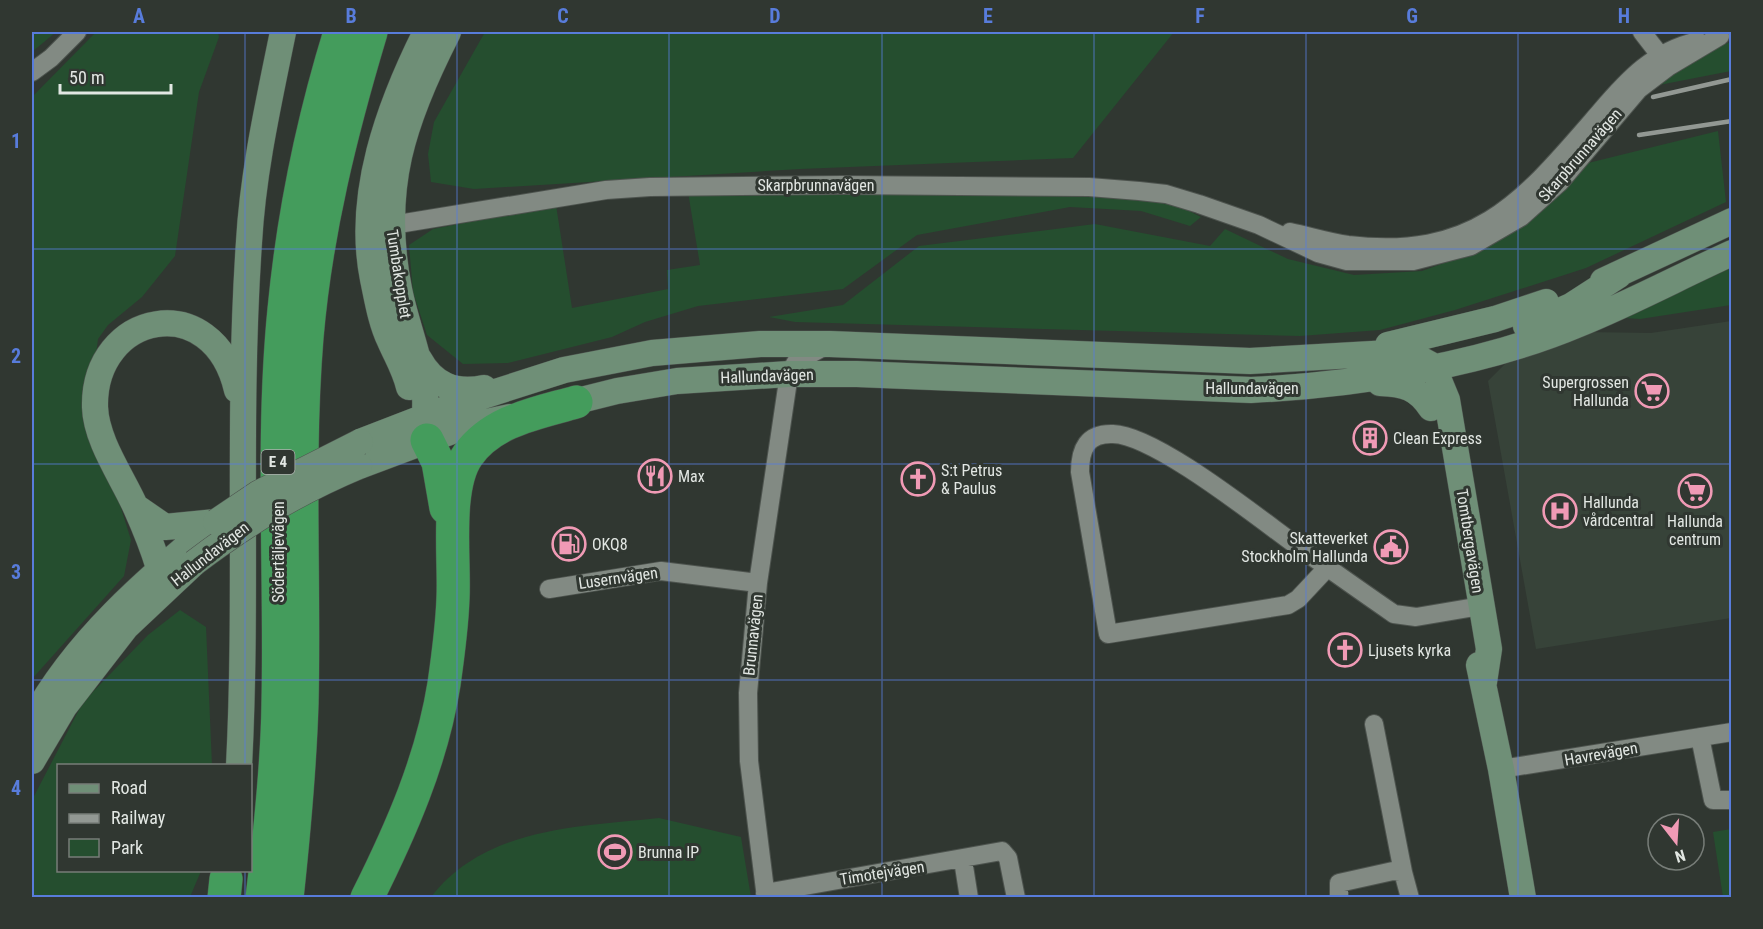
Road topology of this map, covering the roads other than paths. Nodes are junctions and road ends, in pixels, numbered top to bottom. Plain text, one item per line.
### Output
1 (77, 32) edge
2 (283, 32) edge
3 (340, 32) edge
4 (371, 32) edge
5 (426, 32) edge
6 (448, 32) edge
7 (1642, 32) edge
8 (1726, 34) edge
9 (1664, 61) junction
10 (32, 72) edge
11 (1731, 221) edge
12 (381, 226) junction
13 (1731, 253) edge
14 (1619, 275) junction
15 (389, 339) junction
16 (760, 344) junction
17 (830, 344) junction
18 (1510, 348) junction
19 (1352, 353) junction
20 (418, 357) junction
21 (1433, 366) junction
22 (560, 372) junction
23 (789, 374) junction
24 (1305, 388) junction
25 (576, 402) junction
26 (1439, 404) junction
27 (244, 417) junction
28 (425, 428) junction
29 (386, 430) junction
30 (359, 454) junction
31 (135, 507) junction
32 (216, 522) junction
33 (452, 542) junction
34 (159, 568) junction
35 (1327, 568) junction
36 (759, 583) junction
37 (549, 589) dead end
38 (152, 601) junction
39 (1473, 607) junction
40 (32, 721) edge
41 (1374, 724) dead end
42 (1731, 732) edge
43 (1700, 737) junction
44 (32, 761) edge
45 (238, 764) edge
46 (1501, 769) junction
47 (1731, 800) edge
48 (963, 860) junction
49 (1403, 872) junction
50 (765, 895) edge
51 (262, 897) edge
52 (287, 897) edge
53 (366, 897) edge
54 (969, 897) edge
55 (1016, 897) edge
56 (1339, 897) edge
57 (1410, 897) edge
58 (1523, 897) edge

1 - 10 street
2 - 27 main road
3 - 51 highway, Södertäljevägen / E 4
4 - 52 highway, E 4
5 - 12 main road, Tumbakopplet
6 - 12 main road, Tumbakopplet
7 - 9 street
8 - 9 street, Skarpbrunnavägen
9 - 12 street, Skarpbrunnavägen
11 - 14 main road, Hallundavägen
12 - 15 main road, Tumbakopplet
12 - 20 main road, Tumbakopplet
13 - 18 main road, Hallundavägen
14 - 19 main road, Hallundavägen
14 - 21 main road, Hallundavägen
15 - 28 main road, Tumbakopplet
15 - 29 main road, Tumbakopplet
16 - 17 main road, Hallundavägen
16 - 22 main road, Hallundavägen
16 - 23 street
17 - 19 main road, Hallundavägen
17 - 23 street
18 - 21 main road, Hallundavägen
18 - 26 main road, Tomtbergavägen
19 - 21 main road, Hallundavägen
20 - 22 main road
20 - 28 main road, Tumbakopplet
21 - 24 main road, Hallundavägen
21 - 26 main road, Tomtbergavägen
22 - 28 main road, Hallundavägen
23 - 24 main road, Hallundavägen
23 - 25 main road, Hallundavägen
23 - 36 street, Brunnavägen
24 - 26 main road
25 - 28 main road, Hallundavägen
25 - 33 highway
26 - 39 main road, Tomtbergavägen
27 - 31 main road
27 - 45 main road
28 - 29 main road, Hallundavägen
28 - 30 main road, Hallundavägen
28 - 33 highway
29 - 30 main road, Hallundavägen
30 - 32 main road, Hallundavägen, bridge
30 - 38 main road, Hallundavägen, bridge
31 - 32 main road
31 - 34 main road
32 - 34 main road, Hallundavägen
33 - 53 highway
34 - 38 main road, Hallundavägen
34 - 40 main road, Hallundavägen
35 - 35 street
35 - 39 street
36 - 37 street, Lusernvägen
36 - 50 street, Brunnavägen
38 - 44 main road, Hallundavägen
39 - 46 main road, Tomtbergavägen
41 - 49 street
42 - 43 street, Havrevägen
43 - 46 street, Havrevägen
43 - 47 street
46 - 58 main road, Tomtbergavägen
48 - 50 street, Timotejvägen
48 - 54 street
48 - 55 street, Timotejvägen
49 - 56 street
49 - 57 street

